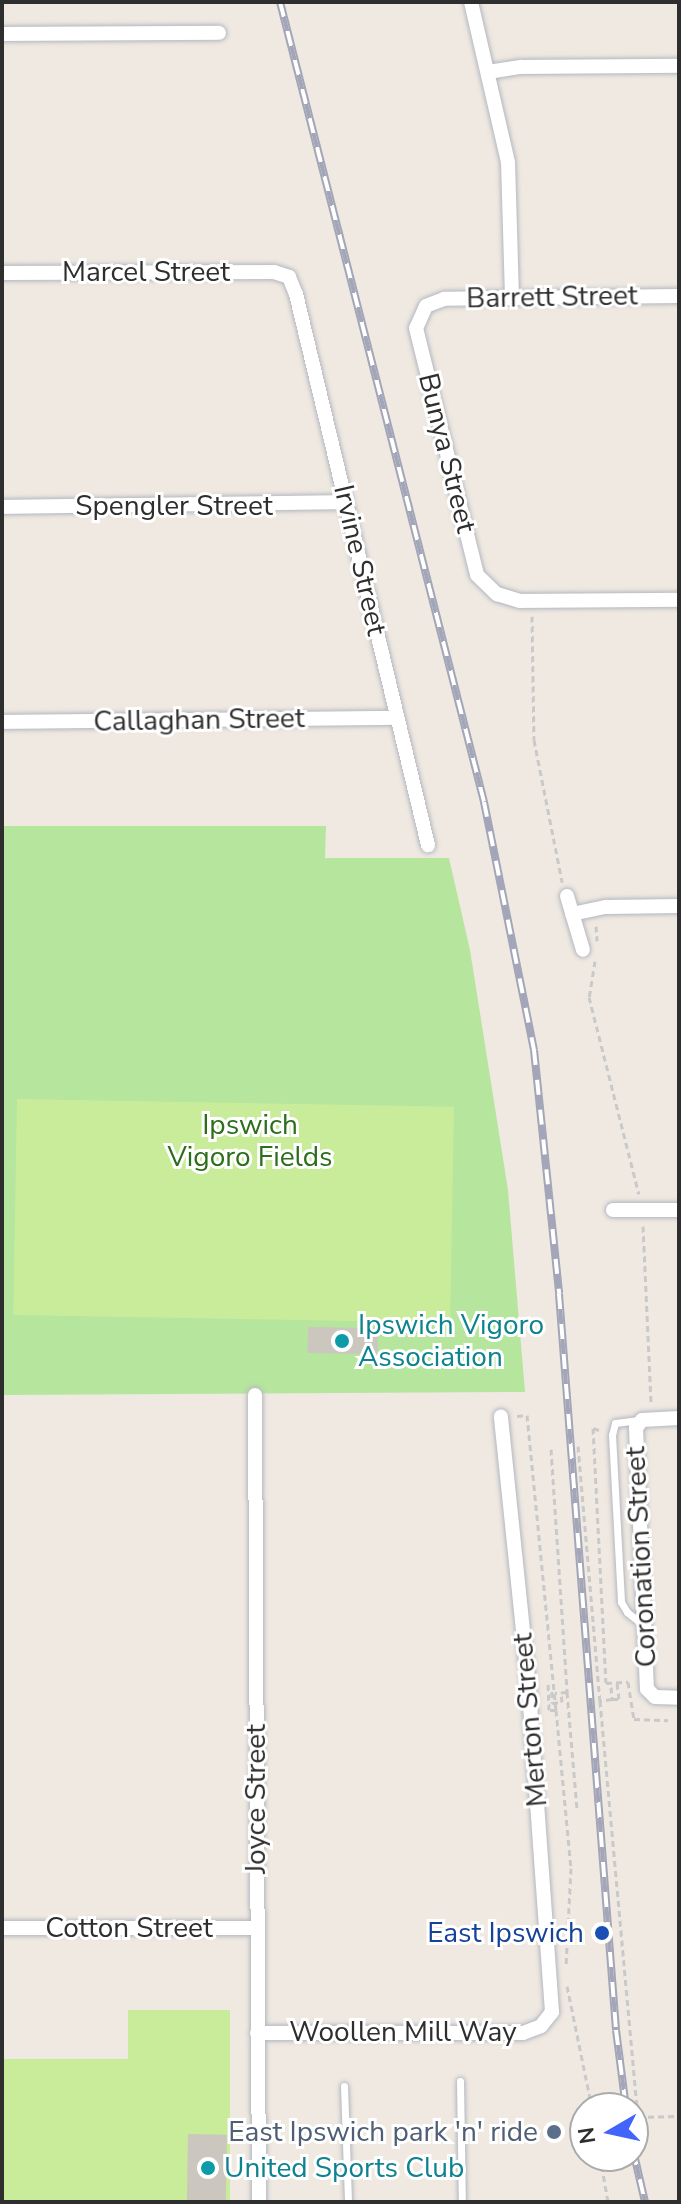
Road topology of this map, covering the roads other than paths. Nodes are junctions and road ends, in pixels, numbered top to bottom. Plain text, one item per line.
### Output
1 (471, 2) edge
2 (219, 33) dead end
3 (2, 34) edge
4 (679, 66) edge
5 (488, 72) junction
6 (2, 273) edge
7 (289, 277) joint
8 (679, 296) edge
9 (512, 297) junction
10 (426, 306) joint
11 (346, 502) junction
12 (2, 507) edge
13 (679, 600) edge
14 (396, 718) junction
15 (2, 722) edge
16 (428, 845) dead end
17 (568, 891) road end
18 (679, 906) edge
19 (572, 914) junction
20 (583, 950) dead end
21 (613, 1210) dead end
22 (679, 1210) edge
23 (255, 1395) dead end
24 (501, 1416) road end
25 (679, 1418) edge
26 (642, 1420) junction
27 (644, 1625) junction
28 (679, 1698) edge
29 (2, 1928) edge
30 (256, 1928) junction
31 (545, 2022) joint
32 (257, 2033) junction
33 (460, 2081) dead end
34 (344, 2086) dead end
35 (259, 2202) edge
36 (348, 2202) edge
37 (462, 2202) edge

1 - 5 street
2 - 3 street
4 - 5 street
5 - 9 street
6 - 7 street, Marcel Street
7 - 11 street, Irvine Street
8 - 9 street, Barrett Street
9 - 10 street, Barrett Street
10 - 13 street, Bunya Street
11 - 12 street, Spengler Street
11 - 14 street, Irvine Street
14 - 15 street, Callaghan Street
14 - 16 street, Irvine Street
17 - 19 street
18 - 19 street
19 - 20 street
21 - 22 street
23 - 30 street, Joyce Street
24 - 31 street, Merton Street
25 - 26 street
26 - 27 street, Coronation Street
26 - 27 lane
27 - 28 street, Coronation Street
29 - 30 street, Cotton Street
30 - 32 street, Joyce Street
31 - 32 street, Woollen Mill Way
32 - 35 street, Joyce Street
33 - 37 lane
34 - 36 lane

